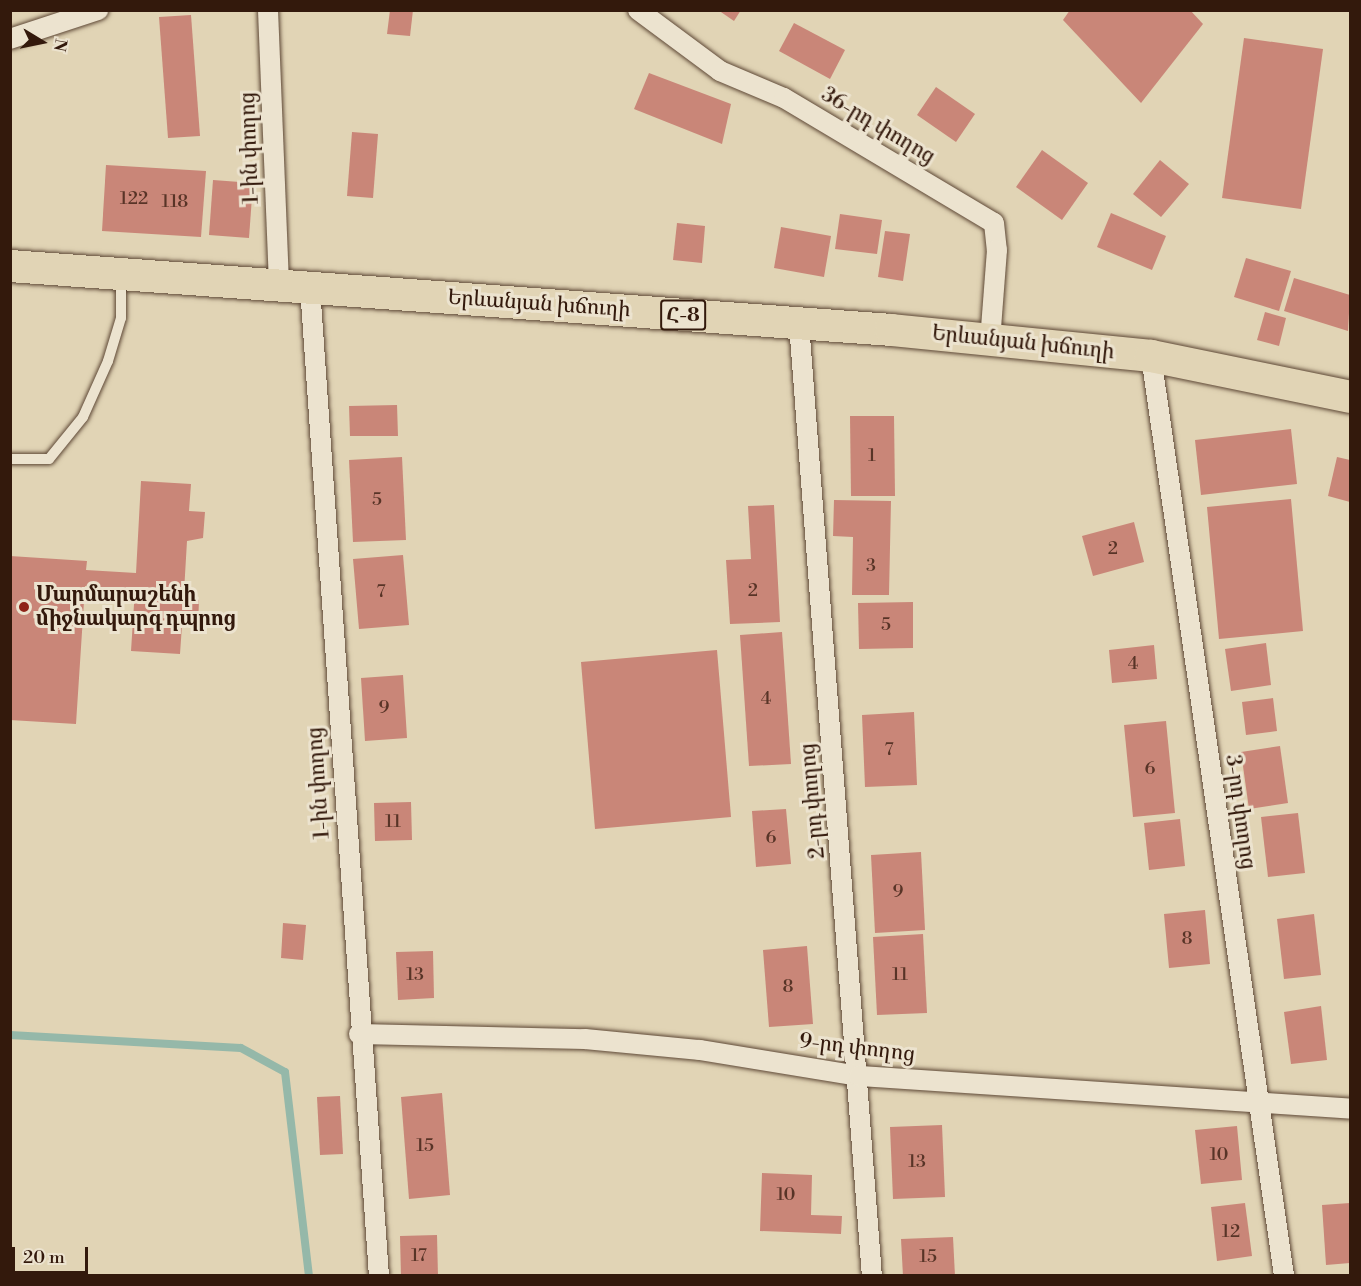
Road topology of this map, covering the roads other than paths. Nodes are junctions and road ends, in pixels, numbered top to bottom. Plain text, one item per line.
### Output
1 (98, 10) edge
2 (268, 10) edge
3 (638, 10) edge
4 (10, 39) edge
5 (10, 266) edge
6 (121, 275) junction
7 (279, 284) junction
8 (310, 287) junction
9 (800, 324) junction
10 (990, 340) junction
11 (1151, 356) junction
12 (1350, 396) edge
13 (10, 459) edge
14 (359, 1034) junction
15 (859, 1076) junction
16 (1257, 1106) junction
17 (1350, 1109) edge
18 (379, 1275) edge
19 (872, 1275) edge
20 (1284, 1275) edge

1 - 4 street
2 - 7 street, 1-ին փողոց
3 - 10 street, 36-րդ փողոց
5 - 6 main road, Երևանյան խճուղի / Հ-8
6 - 7 main road, Երևանյան խճուղի / Հ-8
6 - 13 lane
7 - 8 main road, Երևանյան խճուղի / Հ-8
8 - 9 main road, Երևանյան խճուղի / Հ-8
8 - 14 street, 1-ին փողոց
9 - 10 main road, Երևանյան խճուղի / Հ-8
9 - 15 street, 2-րդ փողոց
10 - 11 main road, Երևանյան խճուղի / Հ-8
11 - 12 main road, Երևանյան խճուղի / Հ-8
11 - 16 street, 3-րդ փողոց
14 - 15 street, 9-րդ փողոց
14 - 18 street, 1-ին փողոց
15 - 16 street, 9-րդ փողոց
15 - 19 street, 2-րդ փողոց
16 - 17 street, 9-րդ փողոց
16 - 20 street, 3-րդ փողոց

